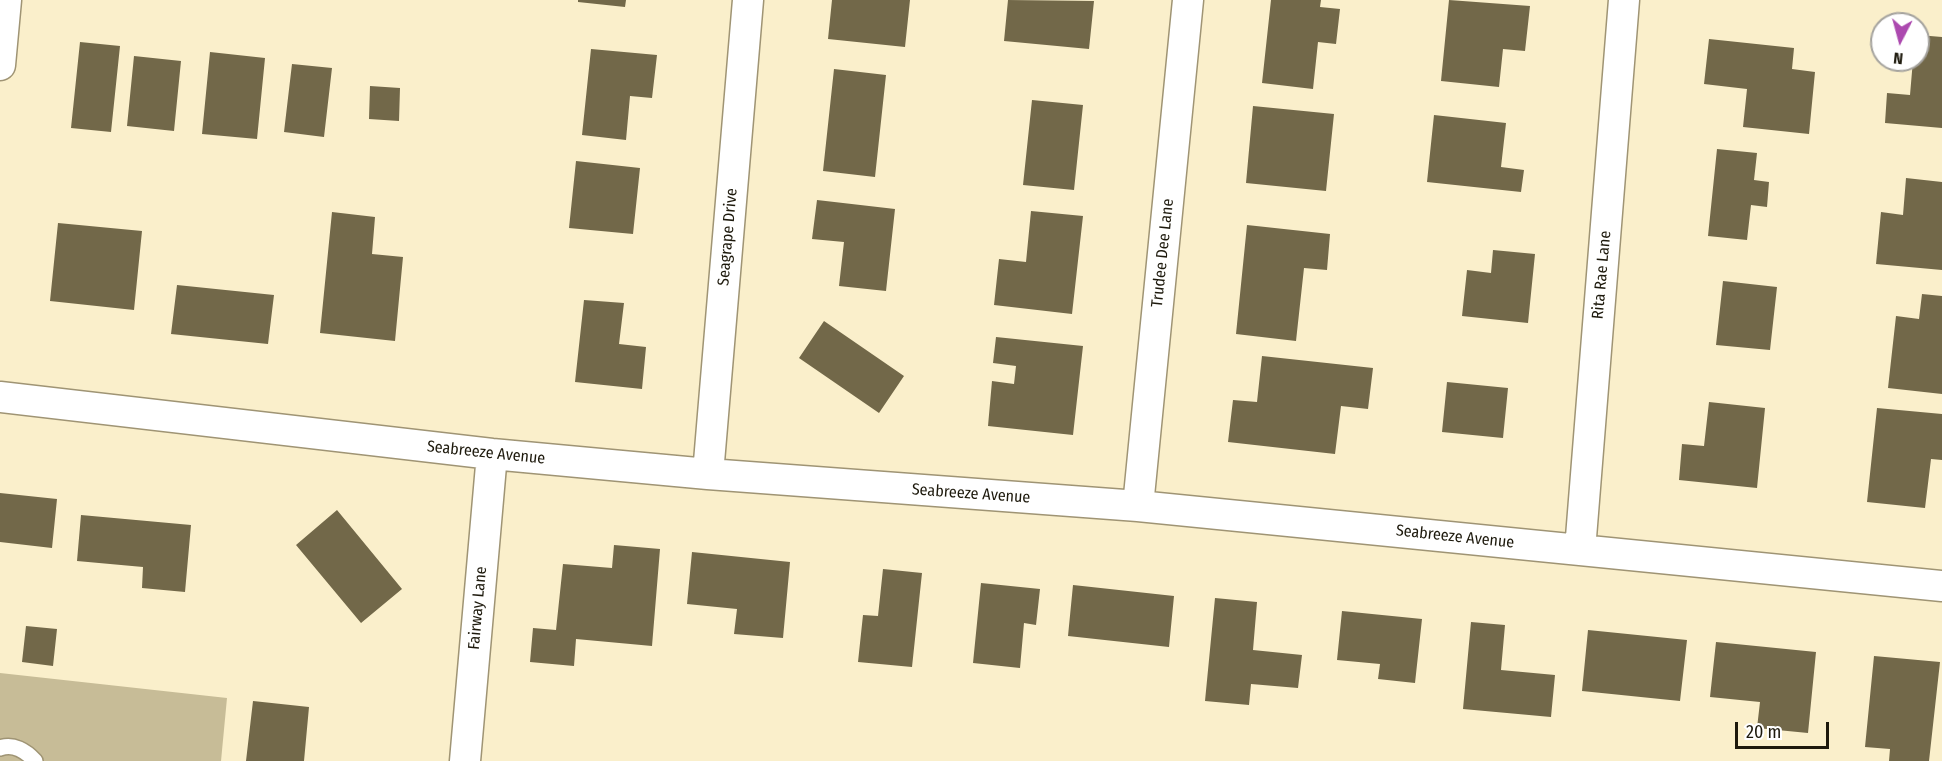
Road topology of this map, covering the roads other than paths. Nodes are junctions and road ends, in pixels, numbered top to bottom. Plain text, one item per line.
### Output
1 (6, 0) edge
2 (748, 0) edge
3 (1188, 0) edge
4 (1624, 0) edge
5 (0, 65) edge
6 (0, 397) edge
7 (492, 454) junction
8 (708, 474) junction
9 (1138, 506) junction
10 (1580, 550) junction
11 (1942, 586) edge
12 (0, 748) edge
13 (35, 761) edge
14 (465, 761) edge

1 - 5 street
2 - 8 street, Seagrape Drive
3 - 9 street, Trudee Dee Lane
4 - 10 street, Rita Rae Lane
6 - 7 street, Seabreeze Avenue
7 - 8 street, Seabreeze Avenue
7 - 14 street, Fairway Lane
8 - 9 street, Seabreeze Avenue
9 - 10 street, Seabreeze Avenue
10 - 11 street, Seabreeze Avenue
12 - 13 lane

